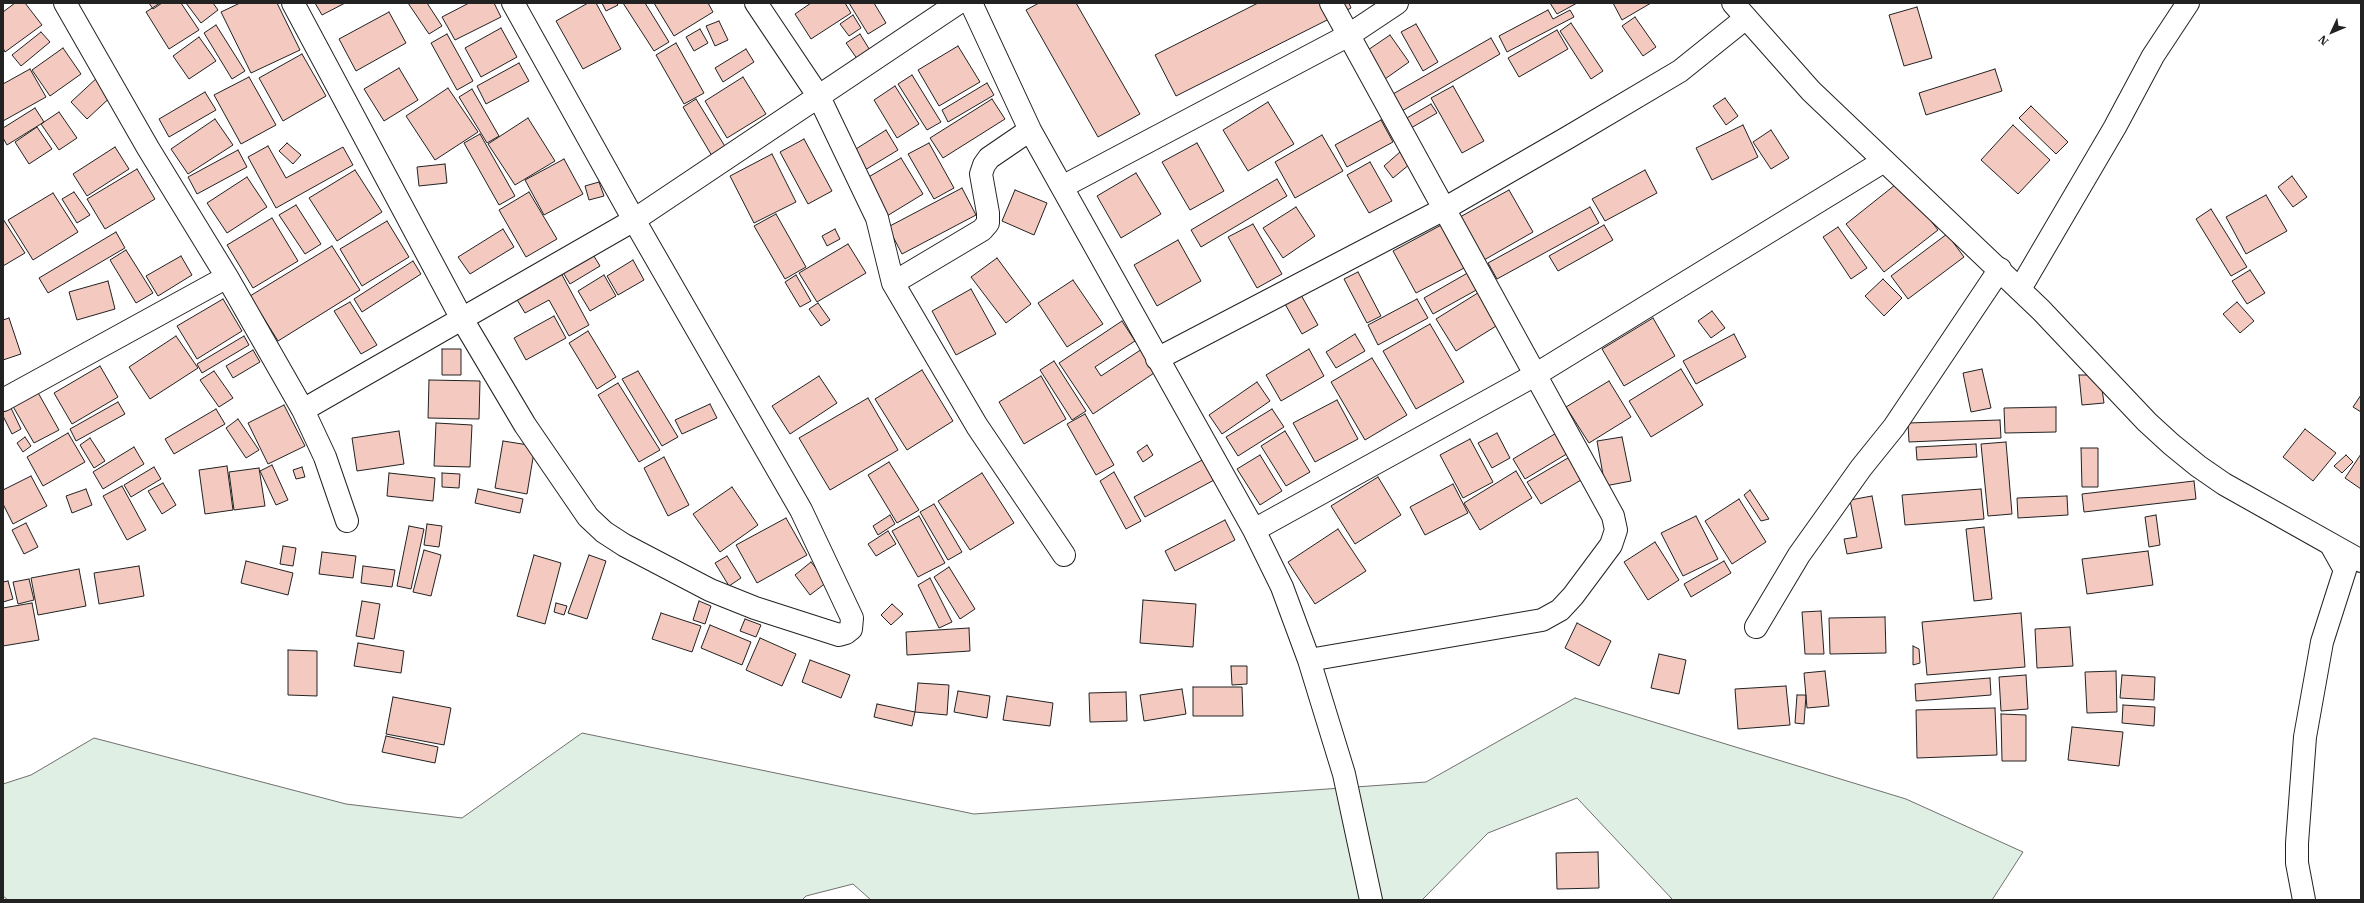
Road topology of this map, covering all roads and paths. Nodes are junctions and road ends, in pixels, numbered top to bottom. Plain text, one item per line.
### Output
1 (65, 3) edge
2 (293, 3) edge
3 (513, 3) edge
4 (756, 3) edge
5 (958, 3) edge
6 (971, 3) edge
7 (1331, 3) edge
8 (1398, 3) edge
9 (2188, 3) edge
10 (1740, 10) edge
11 (1349, 35) junction
12 (819, 97) junction
13 (1030, 130) junction
14 (1884, 161) junction
15 (1062, 187) junction
16 (1444, 209) junction
17 (634, 220) junction
18 (2000, 269) junction
19 (227, 277) junction
20 (893, 284) junction
21 (2020, 289) junction
22 (462, 319) junction
23 (1157, 359) junction
24 (1535, 375) junction
25 (3, 400) edge
26 (303, 410) junction
27 (346, 521) dead end
28 (1254, 530) junction
29 (2331, 546) junction
30 (1064, 555) dead end
31 (2361, 561) edge
32 (1756, 627) dead end
33 (1309, 660) junction
34 (1371, 900) edge
35 (2304, 900) edge

1 - 19 street
2 - 22 street
3 - 17 street
4 - 12 street
5 - 12 street
6 - 13 street
7 - 11 street
8 - 11 street
9 - 21 street
10 - 14 street
10 - 16 street
11 - 15 street
11 - 16 street
12 - 17 street
12 - 20 street
13 - 15 street
13 - 20 street
14 - 18 street
14 - 24 street
15 - 23 street
16 - 23 street
16 - 24 street
17 - 22 street
17 - 22 street
18 - 21 street
18 - 32 street
19 - 25 street
19 - 26 street
20 - 30 street
21 - 29 street
22 - 26 street
23 - 28 street
24 - 28 street
24 - 33 street
26 - 27 street
28 - 33 street
29 - 31 street
29 - 35 street
33 - 34 street

